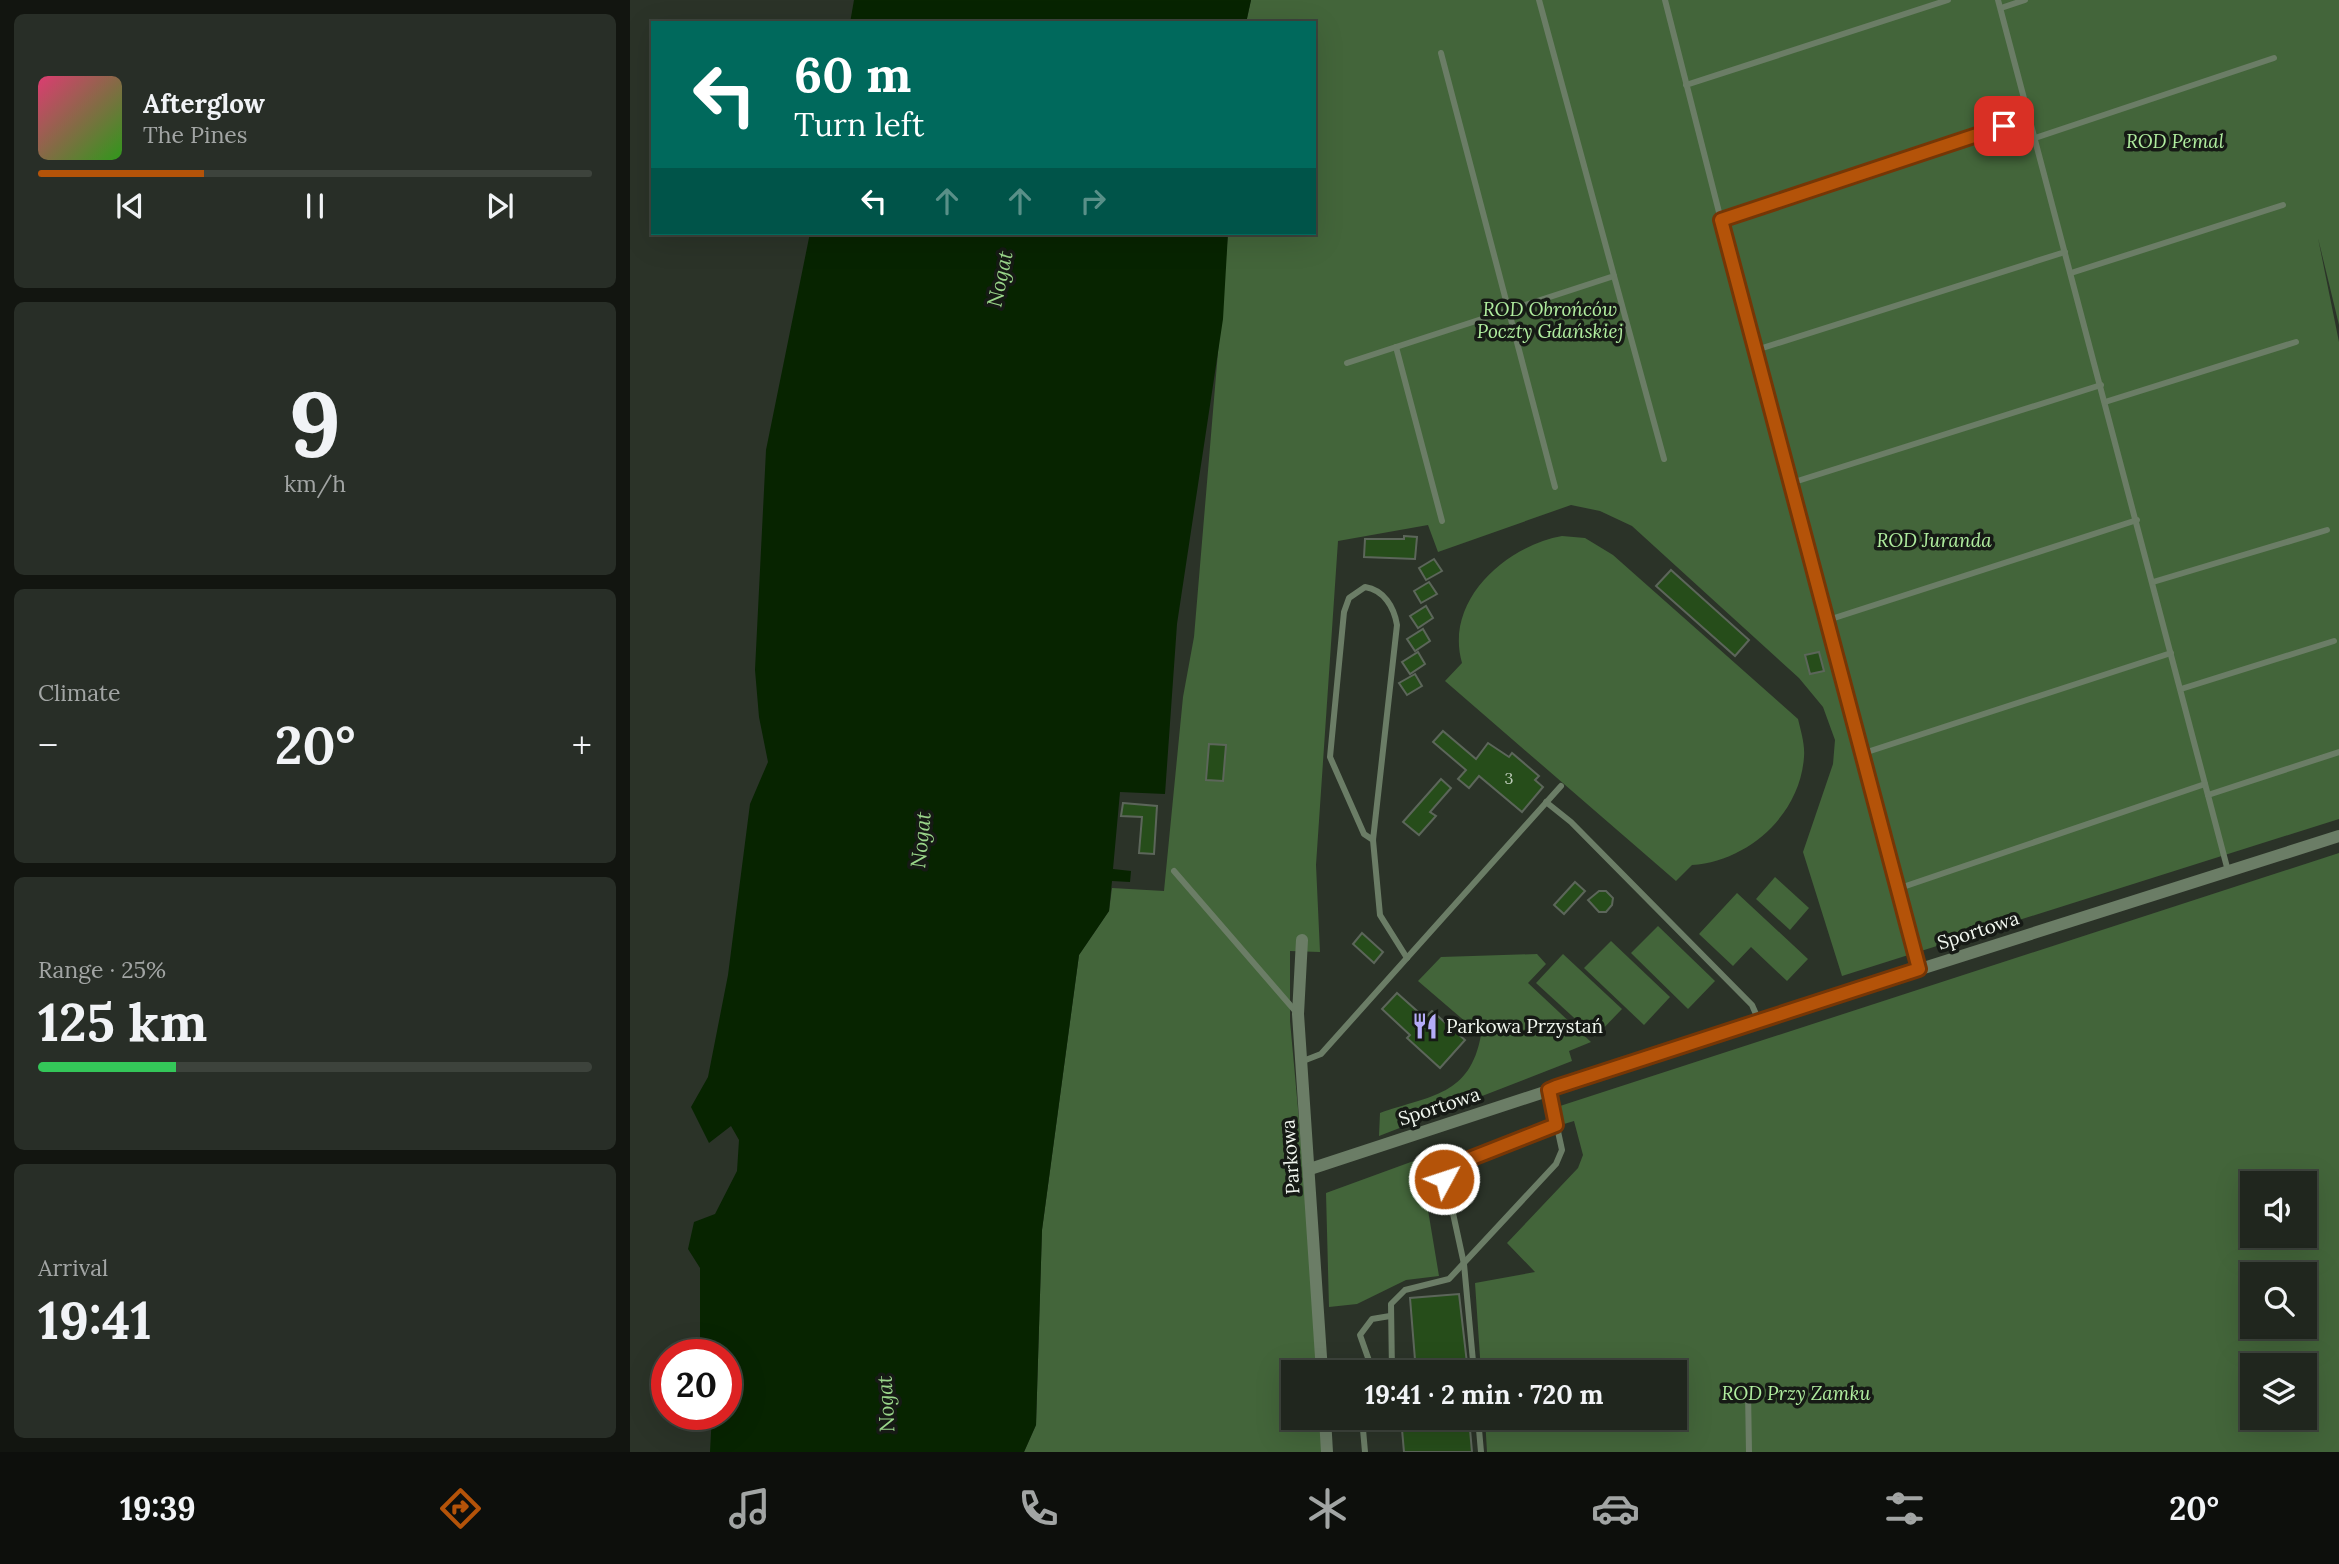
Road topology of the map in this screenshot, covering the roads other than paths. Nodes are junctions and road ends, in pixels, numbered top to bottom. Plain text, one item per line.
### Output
1 (1539, 0) edge
2 (1665, 0) edge
3 (1948, 0) edge
4 (1998, 0) edge
5 (2025, 0) edge
6 (2001, 8) junction
7 (1441, 53) dead end
8 (2274, 58) dead end
9 (1686, 85) junction
10 (2030, 117) junction
11 (2035, 138) junction
12 (2283, 205) dead end
13 (1721, 220) junction
14 (2065, 252) junction
15 (2071, 273) junction
16 (1614, 276) junction
17 (1506, 311) junction
18 (2296, 342) dead end
19 (1396, 347) junction
20 (1754, 351) junction
21 (1347, 363) dead end
22 (2101, 385) junction
23 (2105, 402) junction
24 (1664, 459) dead end
25 (1788, 484) junction
26 (1555, 487) dead end
27 (2137, 520) junction
28 (1442, 521) dead end
29 (2327, 530) dead end
30 (2153, 582) junction
31 (1825, 621) junction
32 (2334, 641) dead end
33 (2171, 653) junction
34 (2180, 690) junction
35 (2339, 752) edge
36 (1861, 754) junction
37 (2205, 785) junction
38 (1561, 786) dead end
39 (2208, 794) junction
40 (1546, 802) junction
41 (2339, 836) edge
42 (1373, 840) junction
43 (1174, 871) dead end
44 (2228, 871) junction
45 (1897, 889) junction
46 (1302, 940) dead end
47 (1407, 958) junction
48 (1919, 969) junction
49 (1298, 1014) junction
50 (1759, 1021) junction
51 (1303, 1061) junction
52 (1549, 1090) junction
53 (1556, 1125) junction
54 (1310, 1169) junction
55 (1464, 1264) junction
56 (1390, 1316) junction
57 (1321, 1360) edge
58 (1367, 1360) edge
59 (1392, 1360) edge
60 (1473, 1360) edge
61 (1748, 1391) dead end
62 (1326, 1430) edge
63 (1363, 1430) edge
64 (1479, 1430) edge
65 (1327, 1452) edge
66 (1365, 1452) edge
67 (1481, 1452) edge
68 (1749, 1452) edge

1 - 16 lane
2 - 9 lane
3 - 9 lane
4 - 6 lane
5 - 6 lane
6 - 10 lane
7 - 17 lane
8 - 11 lane
9 - 13 lane
10 - 11 lane
10 - 13 lane
11 - 14 lane
12 - 15 lane
13 - 20 lane
14 - 15 lane
14 - 20 lane
15 - 22 lane
16 - 17 lane
16 - 24 lane
17 - 19 lane
17 - 26 lane
18 - 23 lane
19 - 21 lane
19 - 28 lane
20 - 25 lane
22 - 23 lane
22 - 25 lane
23 - 27 lane
25 - 31 lane
27 - 30 lane
27 - 31 lane
29 - 30 lane
30 - 33 lane
31 - 36 lane
32 - 34 lane
33 - 34 lane
33 - 36 lane
34 - 37 lane
35 - 39 lane
36 - 45 lane
37 - 39 lane
37 - 45 lane
38 - 40 lane
39 - 44 lane
40 - 47 lane
40 - 50 lane
41 - 44 street, Sportowa
42 - 42 lane
42 - 47 lane
43 - 49 lane
44 - 48 street, Sportowa
45 - 48 lane
46 - 49 street, Parkowa
47 - 51 lane
48 - 50 street, Sportowa
49 - 51 street, Parkowa
50 - 52 street, Sportowa
51 - 54 street, Parkowa
52 - 53 lane
52 - 54 street, Sportowa
53 - 55 lane
53 - 55 lane
54 - 57 street, Parkowa
55 - 56 lane
55 - 60 lane
56 - 58 lane
56 - 59 lane
61 - 68 lane
62 - 65 street
63 - 66 lane
64 - 67 lane

